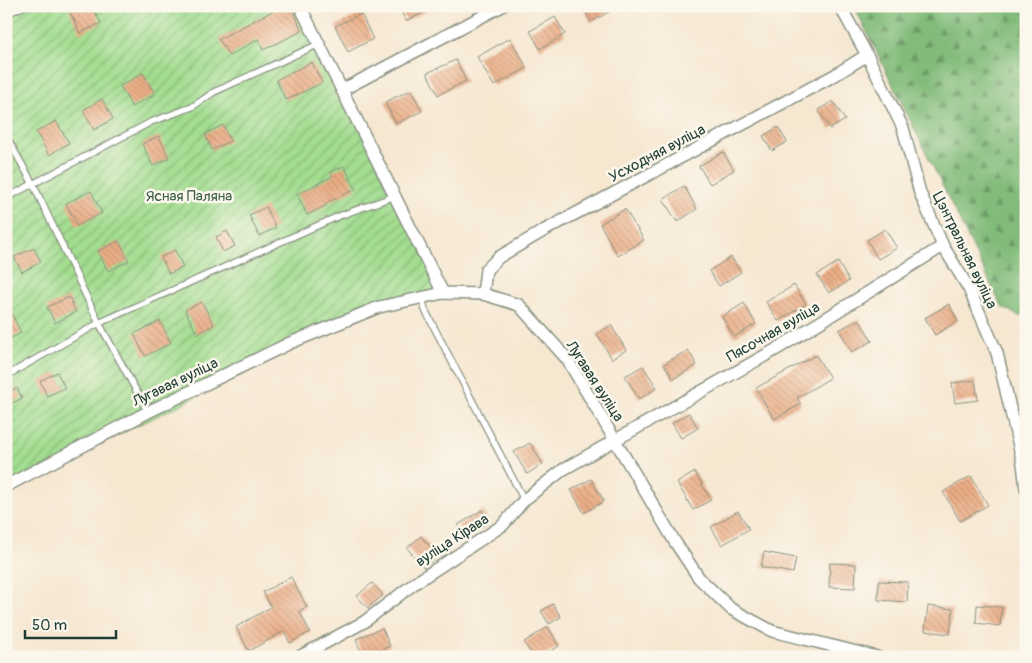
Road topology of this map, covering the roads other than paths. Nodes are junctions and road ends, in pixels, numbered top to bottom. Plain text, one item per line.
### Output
1 (24, 6) edge
2 (300, 6) edge
3 (502, 6) edge
4 (840, 6) edge
5 (6, 14) edge
6 (319, 44) junction
7 (867, 55) junction
8 (342, 90) junction
9 (6, 136) edge
10 (33, 184) junction
11 (395, 196) junction
12 (6, 198) edge
13 (943, 246) junction
14 (443, 293) junction
15 (483, 294) junction
16 (422, 297) junction
17 (99, 323) junction
18 (6, 376) edge
19 (148, 412) junction
20 (615, 440) junction
21 (1024, 463) edge
22 (6, 486) edge
23 (1026, 489) edge
24 (524, 500) junction
25 (299, 657) edge
26 (877, 657) edge

1 - 5 lane
2 - 6 street
3 - 8 street
4 - 7 street, Цэнтральная вуліца
6 - 8 street
6 - 10 lane
7 - 13 street, Цэнтральная вуліца
7 - 15 street, Усходняя вуліца
8 - 11 street
9 - 10 lane
10 - 12 lane
10 - 17 lane
11 - 14 street
11 - 17 lane
13 - 20 street, Пясочная вуліца
13 - 21 street, Цэнтральная вуліца
14 - 15 street, Лугавая вуліца
14 - 16 street, Лугавая вуліца
15 - 20 street, Лугавая вуліца
16 - 19 street, Лугавая вуліца
16 - 24 lane
17 - 18 lane
17 - 19 lane
19 - 22 street, Лугавая вуліца
20 - 24 street, вуліца Кірава
20 - 26 street, Лугавая вуліца
21 - 23 street, Цэнтральная вуліца
24 - 25 street, вуліца Кірава

